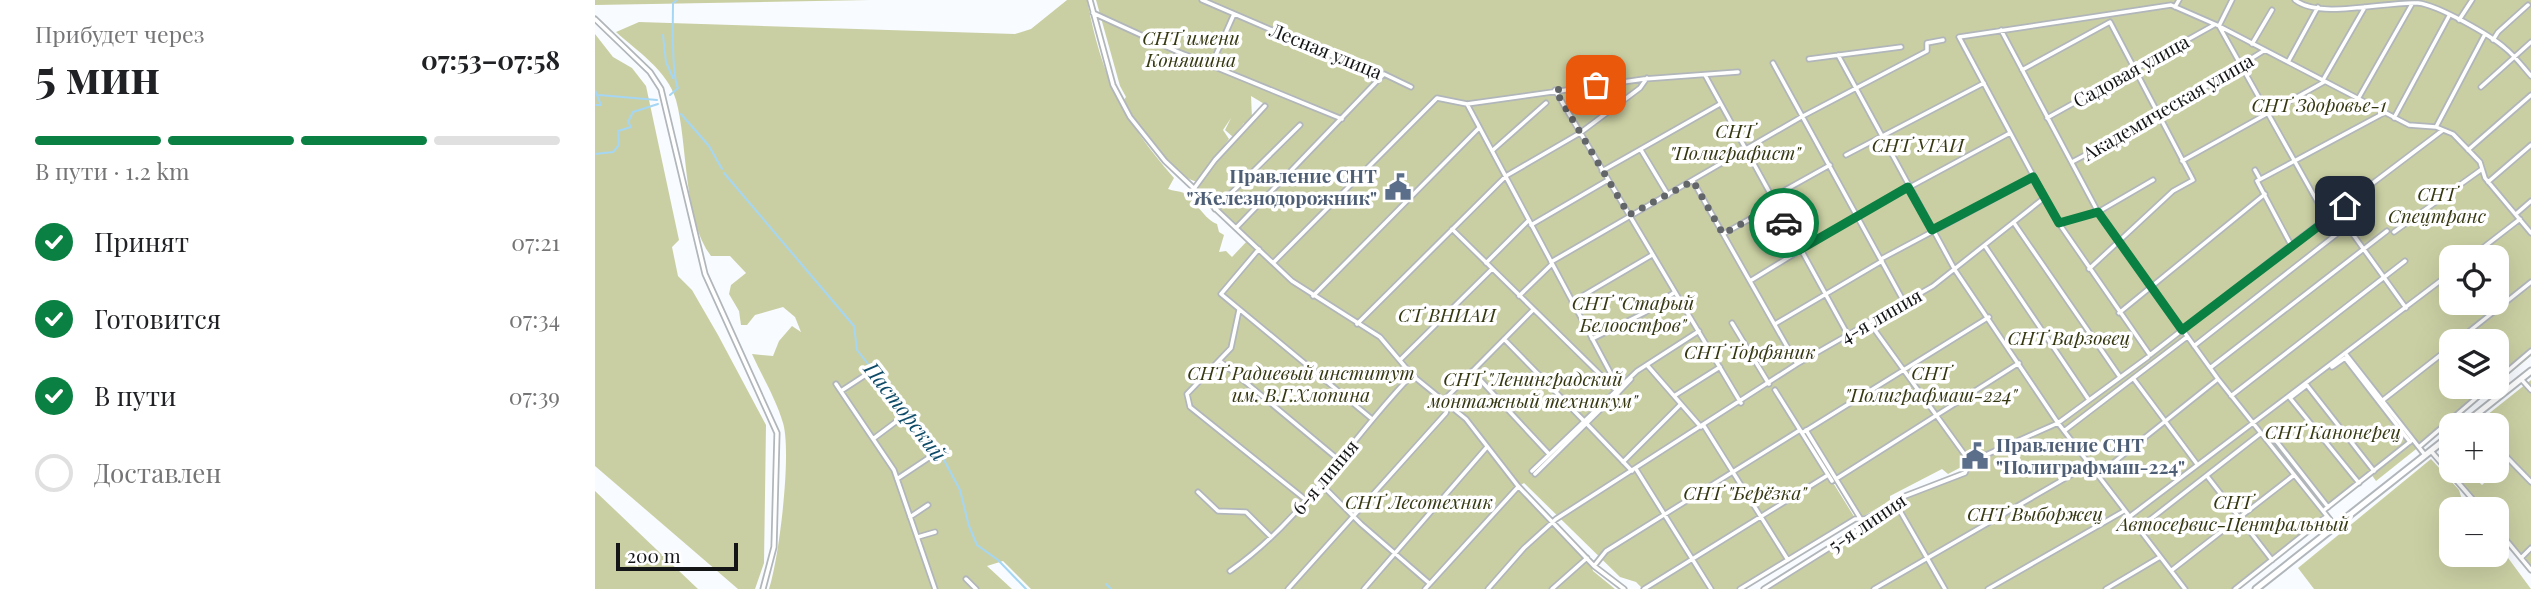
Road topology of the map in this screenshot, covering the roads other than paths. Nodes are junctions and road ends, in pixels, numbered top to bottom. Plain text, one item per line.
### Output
1 (1090, 0) edge
2 (1202, 0) edge
3 (2179, 0) edge
4 (2232, 0) edge
5 (2295, 0) edge
6 (2472, 0) edge
7 (2412, 4) junction
8 (2528, 5) dead end
9 (2175, 7) junction
10 (2318, 7) junction
11 (2365, 7) junction
12 (2272, 10) dead end
13 (1092, 12) junction
14 (1234, 13) junction
15 (2449, 16) junction
16 (595, 19) edge
17 (2459, 20) junction
18 (2217, 25) junction
19 (2001, 29) junction
20 (2485, 36) junction
21 (1943, 40) dead end
22 (2493, 40) junction
23 (2531, 42) edge
24 (2252, 44) junction
25 (1901, 47) dead end
26 (2265, 50) junction
27 (1838, 55) junction
28 (2514, 57) junction
29 (1809, 59) dead end
30 (2288, 62) junction
31 (1773, 63) dead end
32 (1211, 66) junction
33 (2241, 66) junction
34 (2135, 69) junction
35 (2022, 71) junction
36 (1738, 72) dead end
37 (1705, 75) junction
38 (2531, 76) edge
39 (1381, 77) junction
40 (1647, 78) junction
41 (2324, 80) junction
42 (1984, 83) junction
43 (1411, 86) dead end
44 (2481, 87) dead end
45 (1856, 88) junction
46 (1555, 90) junction
47 (2531, 95) edge
48 (2358, 99) junction
49 (1467, 103) junction
50 (1546, 103) dead end
51 (1720, 104) junction
52 (1265, 106) dead end
53 (2384, 113) junction
54 (2268, 114) junction
55 (1803, 116) junction
56 (2158, 117) junction
57 (2047, 118) junction
58 (2394, 118) junction
59 (1342, 119) junction
60 (1300, 125) dead end
61 (1479, 127) junction
62 (2436, 127) junction
63 (2443, 130) junction
64 (1580, 133) junction
65 (2010, 133) junction
66 (1881, 136) junction
67 (2531, 145) edge
68 (1493, 150) junction
69 (1641, 150) junction
70 (2468, 150) junction
71 (1745, 151) junction
72 (1846, 155) dead end
73 (2295, 160) junction
74 (2182, 161) junction
75 (2072, 163) junction
76 (1829, 165) junction
77 (2482, 169) junction
78 (2255, 170) dead end
79 (1602, 171) junction
80 (1506, 176) junction
81 (2033, 177) junction
82 (1608, 180) junction
83 (2153, 180) dead end
84 (2259, 180) junction
85 (1693, 181) junction
86 (2488, 182) junction
87 (1908, 187) junction
88 (1193, 190) junction
89 (2265, 194) junction
90 (1668, 195) junction
91 (1770, 198) junction
92 (2045, 198) junction
93 (2531, 201) edge
94 (1775, 205) junction
95 (1215, 209) junction
96 (2098, 212) junction
97 (2516, 214) junction
98 (1629, 215) junction
99 (1858, 215) junction
100 (2327, 219) junction
101 (2520, 219) junction
102 (1530, 222) junction
103 (2014, 223) junction
104 (2059, 223) junction
105 (1236, 228) junction
106 (1452, 229) junction
107 (1932, 230) junction
108 (2387, 231) dead end
109 (2394, 232) dead end
110 (2531, 233) edge
111 (1723, 234) junction
112 (2120, 242) junction
113 (2291, 245) junction
114 (2486, 245) edge
115 (1985, 246) junction
116 (1259, 249) junction
117 (1799, 250) junction
118 (2363, 250) junction
119 (1652, 254) junction
120 (1881, 260) junction
121 (2405, 261) dead end
122 (1272, 263) junction
123 (1486, 263) junction
124 (1552, 263) junction
125 (1492, 269) junction
126 (2089, 269) junction
127 (1955, 270) junction
128 (2383, 277) junction
129 (1750, 281) junction
130 (2439, 282) edge
131 (2531, 282) edge
132 (2152, 287) junction
133 (1676, 292) junction
134 (1825, 294) junction
135 (1313, 296) junction
136 (1520, 296) junction
137 (1572, 302) junction
138 (1904, 302) junction
139 (2406, 308) junction
140 (1239, 310) junction
141 (1533, 310) junction
142 (2119, 313) junction
143 (1989, 317) junction
144 (1869, 322) junction
145 (1732, 323) dead end
146 (1357, 324) junction
147 (1774, 325) junction
148 (2472, 329) edge
149 (2182, 330) junction
150 (1699, 331) junction
151 (1848, 335) junction
152 (2187, 337) junction
153 (1504, 339) junction
154 (1592, 339) junction
155 (2194, 346) junction
156 (2531, 351) edge
157 (2345, 353) junction
158 (2149, 356) junction
159 (2439, 356) edge
160 (1400, 360) junction
161 (1220, 361) junction
162 (2019, 363) junction
163 (1797, 364) junction
164 (1647, 365) junction
165 (1720, 367) junction
166 (2332, 367) dead end
167 (2210, 368) junction
168 (1906, 370) junction
169 (2509, 370) edge
170 (1472, 371) junction
171 (2531, 371) edge
172 (870, 372) dead end
173 (1412, 375) junction
174 (2121, 377) junction
175 (1631, 379) dead end
176 (2133, 379) junction
177 (2218, 379) junction
178 (2521, 379) junction
179 (836, 384) dead end
180 (1770, 384) junction
181 (2306, 384) junction
182 (1618, 389) junction
183 (1775, 390) dead end
184 (2531, 390) edge
185 (841, 391) junction
186 (1674, 396) junction
187 (2231, 396) junction
188 (2475, 399) edge
189 (1611, 400) dead end
190 (2383, 400) junction
191 (1443, 401) junction
192 (2089, 401) junction
193 (1741, 402) junction
194 (1681, 404) junction
195 (1449, 405) junction
196 (1601, 409) dead end
197 (2478, 413) edge
198 (1937, 414) junction
199 (1372, 419) junction
200 (897, 421) dead end
201 (1585, 422) junction
202 (2164, 422) junction
203 (2058, 423) junction
204 (2252, 423) junction
205 (1703, 427) junction
206 (1803, 431) junction
207 (2064, 431) junction
208 (2261, 433) junction
209 (2270, 433) dead end
210 (873, 439) junction
211 (2411, 441) junction
212 (2439, 444) edge
213 (1487, 447) junction
214 (2418, 447) junction
215 (2428, 453) junction
216 (1549, 454) junction
217 (930, 457) dead end
218 (2509, 459) edge
219 (1339, 460) junction
220 (1623, 462) junction
221 (1970, 462) junction
222 (2090, 464) junction
223 (2197, 464) junction
224 (1634, 470) junction
225 (2374, 471) junction
226 (1733, 472) junction
227 (1828, 474) junction
228 (2098, 475) junction
229 (2294, 475) junction
230 (2206, 476) junction
231 (897, 479) junction
232 (1834, 480) junction
233 (2531, 482) edge
234 (1320, 483) junction
235 (2358, 483) junction
236 (1518, 487) junction
237 (1198, 492) dead end
238 (2470, 497) edge
239 (1306, 500) junction
240 (928, 505) dead end
241 (1896, 505) junction
242 (2328, 507) junction
243 (2125, 511) junction
244 (2323, 511) junction
245 (1665, 514) junction
246 (1760, 516) junction
247 (2327, 516) junction
248 (910, 517) junction
249 (1356, 517) junction
250 (2129, 517) junction
251 (2238, 517) junction
252 (1860, 519) junction
253 (1552, 522) junction
254 (2335, 526) junction
255 (2138, 529) junction
256 (935, 532) dead end
257 (918, 537) junction
258 (1271, 537) junction
259 (2509, 544) edge
260 (2531, 548) edge
261 (1394, 553) junction
262 (1928, 557) junction
263 (2160, 557) junction
264 (1587, 558) junction
265 (1692, 558) junction
266 (2521, 558) junction
267 (1788, 560) junction
268 (2272, 560) junction
269 (1594, 566) junction
270 (2531, 570) edge
271 (1230, 571) dead end
272 (2171, 571) junction
273 (967, 579) dead end
274 (1429, 583) junction
275 (1622, 588) edge
276 (763, 589) edge
277 (935, 589) edge
278 (976, 589) edge
279 (1288, 589) edge
280 (1364, 589) edge
281 (1425, 589) edge
282 (1488, 589) edge
283 (1552, 589) edge
284 (1644, 589) edge
285 (1711, 589) edge
286 (1740, 589) edge
287 (1764, 589) edge
288 (1874, 589) edge
289 (1945, 589) edge
290 (1988, 589) edge
291 (2106, 589) edge
292 (2185, 589) edge
293 (2235, 589) edge
294 (2256, 589) edge

1 - 13 street
2 - 14 street, Лесная улица
3 - 9 street
4 - 18 street
5 - 10 street
6 - 17 street
7 - 11 street
7 - 15 street
7 - 48 street
8 - 22 street
9 - 18 street
9 - 19 street
10 - 11 street
10 - 30 street
11 - 41 street
12 - 24 street
13 - 32 street
13 - 88 street
14 - 32 street
14 - 39 street, Лесная улица
15 - 17 street
15 - 58 street
16 - 276 street
17 - 20 street
18 - 24 street
18 - 33 street
18 - 34 street, Садовая улица
19 - 35 street
19 - 42 street
20 - 22 street
20 - 62 street
21 - 45 street
22 - 28 street
23 - 28 street
24 - 26 street
25 - 27 street
26 - 30 street
26 - 33 street, Академическая улица
27 - 29 street
27 - 45 street
28 - 38 street
28 - 44 street
30 - 41 street
31 - 55 street
32 - 59 street
33 - 54 street
33 - 56 street, Академическая улица
34 - 35 street
34 - 56 street
34 - 57 street, Садовая улица
35 - 57 street
36 - 37 street
37 - 40 street
37 - 51 street
39 - 43 street, Лесная улица
39 - 59 street
40 - 46 street
40 - 64 street
41 - 48 street
41 - 54 street
42 - 65 street
42 - 66 street
45 - 55 street
45 - 66 street
46 - 49 street
46 - 64 street
47 - 70 street
48 - 53 street
49 - 61 street
49 - 122 street
50 - 68 street
51 - 69 street
51 - 71 street
52 - 88 street
53 - 58 street
53 - 73 street
54 - 73 street
54 - 74 street
55 - 71 street
55 - 76 street
56 - 74 street
56 - 75 street, Академическая улица
57 - 75 street
58 - 62 street
59 - 105 street
60 - 95 street
61 - 68 street
61 - 135 street
62 - 63 street
63 - 70 street
63 - 100 street, 5-я линия
64 - 79 street
64 - 80 street
65 - 81 street
65 - 87 street
66 - 72 street
66 - 87 street
67 - 86 street
68 - 80 street
69 - 79 street
69 - 90 street
70 - 77 street
71 - 85 street
71 - 91 street
73 - 84 street
73 - 100 street
74 - 112 street
75 - 96 street
76 - 91 street
76 - 99 street
77 - 86 street
77 - 109 street
78 - 84 street
79 - 82 street
80 - 102 street
80 - 106 street
81 - 92 street
81 - 107 street
82 - 98 street
82 - 102 street
83 - 96 street
84 - 89 street
85 - 90 street
85 - 111 street
86 - 97 street
87 - 99 street
87 - 107 street
88 - 95 street
89 - 113 street
89 - 132 street
90 - 98 street
91 - 94 street
92 - 103 street, 4-я линия
92 - 104 street
93 - 97 street
94 - 111 street
94 - 117 street
95 - 105 street
96 - 104 street
96 - 112 street
97 - 101 street
98 - 119 street
98 - 124 street
99 - 117 street
99 - 120 street
100 - 113 street, 5-я линия
101 - 110 street
101 - 114 street
102 - 123 street
102 - 124 street
103 - 115 street, 4-я линия
103 - 174 street
104 - 126 street
105 - 116 street
106 - 123 street
106 - 146 street
107 - 120 street
107 - 127 street
108 - 118 street
111 - 129 street
112 - 126 street
112 - 132 street
113 - 149 street, 5-я линия
115 - 127 street, 4-я линия
115 - 192 street
116 - 122 street
116 - 140 street
117 - 129 street
117 - 134 street
118 - 128 street
118 - 155 street
118 - 167 street
119 - 133 street
119 - 137 street
120 - 134 street
120 - 138 street
121 - 128 street
122 - 135 street
123 - 125 street
124 - 136 street
124 - 137 street
125 - 136 street
125 - 160 street
126 - 142 street
127 - 138 street, 4-я линия
127 - 143 street
128 - 139 street
128 - 187 street
129 - 147 street
130 - 139 street
131 - 148 street
132 - 142 street
132 - 149 street
133 - 150 street
133 - 154 street
134 - 147 street
134 - 151 street
135 - 146 street
136 - 141 street
137 - 154 street
138 - 144 street, 4-я линия
139 - 157 street
140 - 161 street
140 - 199 street
141 - 153 street
141 - 182 street
142 - 158 street
143 - 162 street
143 - 168 street
144 - 151 street, 4-я линия
144 - 168 street
145 - 180 street
146 - 160 street
147 - 163 street
149 - 152 street
149 - 158 street, 5-я линия
150 - 164 street
150 - 165 street
151 - 163 street, 4-я линия
152 - 155 street
152 - 176 street
153 - 170 street
153 - 201 street
154 - 182 street
155 - 167 street
156 - 169 street
157 - 181 street
157 - 190 street
158 - 174 street, 5-я линия
159 - 190 street
160 - 173 street
161 - 219 street
161 - 239 street
162 - 198 street
162 - 203 street
163 - 180 street, 4-я линия
164 - 182 street
164 - 186 street
165 - 186 street
165 - 193 street
166 - 211 street
167 - 177 street
168 - 198 street
168 - 206 street
170 - 191 street
170 - 216 street
171 - 178 main road
172 - 185 street
173 - 191 street
173 - 199 street, 6-я линия
174 - 192 street, 5-я линия
175 - 182 street
176 - 202 street
176 - 207 street
177 - 187 street
177 - 202 street
178 - 184 street
178 - 197 main road
179 - 185 street
180 - 193 street
181 - 204 street
181 - 225 street
181 - 235 street
182 - 189 street
182 - 201 street
183 - 206 street
185 - 210 street
186 - 194 street
187 - 204 street
188 - 214 street
190 - 211 street
191 - 195 street
192 - 203 street, 5-я линия
193 - 205 street
194 - 205 street
194 - 220 street
195 - 213 street
195 - 249 street
196 - 201 street
198 - 221 street
198 - 232 street
199 - 219 street, 6-я линия
200 - 210 street
201 - 216 street
201 - 216 street
201 - 220 street
202 - 223 street
202 - 228 street
203 - 207 street
203 - 221 street, 5-я линия
204 - 208 street
204 - 223 street
205 - 224 street
205 - 226 street
206 - 226 street
206 - 227 street
206 - 232 street
207 - 222 street
208 - 229 street
208 - 230 street
209 - 242 street
210 - 231 street
211 - 214 street
211 - 225 street
212 - 215 main road
213 - 236 street
213 - 261 street
214 - 215 street
215 - 238 street
215 - 254 main road
217 - 231 street
218 - 233 street
219 - 234 street, 6-я линия
220 - 224 street
221 - 241 street, 5-я линия
222 - 228 street
222 - 262 street
223 - 250 street
224 - 245 street
224 - 253 street
225 - 235 street
226 - 245 street
226 - 246 street
227 - 232 street
227 - 246 street
228 - 243 street
229 - 244 street
229 - 251 street
230 - 251 street
230 - 255 street
231 - 248 street
232 - 252 street
234 - 239 street, 6-я линия
234 - 249 street
235 - 242 street
236 - 253 street
236 - 274 street
237 - 258 street
239 - 258 street, 6-я линия
240 - 248 street
241 - 252 street, 5-я линия
241 - 262 street
242 - 244 street
243 - 250 street
243 - 290 street
244 - 247 street
245 - 265 street
245 - 269 street
246 - 265 street
246 - 267 street
247 - 254 street
247 - 268 street
248 - 257 street
249 - 261 street
249 - 279 street
250 - 255 street
251 - 268 street
251 - 272 street
252 - 267 street
252 - 287 street, 5-я линия
253 - 264 street
253 - 282 street
254 - 294 main road
255 - 263 street
256 - 257 street
257 - 277 street
258 - 271 street, 6-я линия
259 - 266 street
260 - 266 street
261 - 274 street
261 - 280 street
262 - 288 street
262 - 289 street
263 - 272 street
263 - 291 street
264 - 269 street
264 - 283 street
265 - 284 street
265 - 285 street
266 - 270 street
267 - 286 street
268 - 293 street
269 - 275 street
272 - 292 street
273 - 278 street
274 - 281 street

